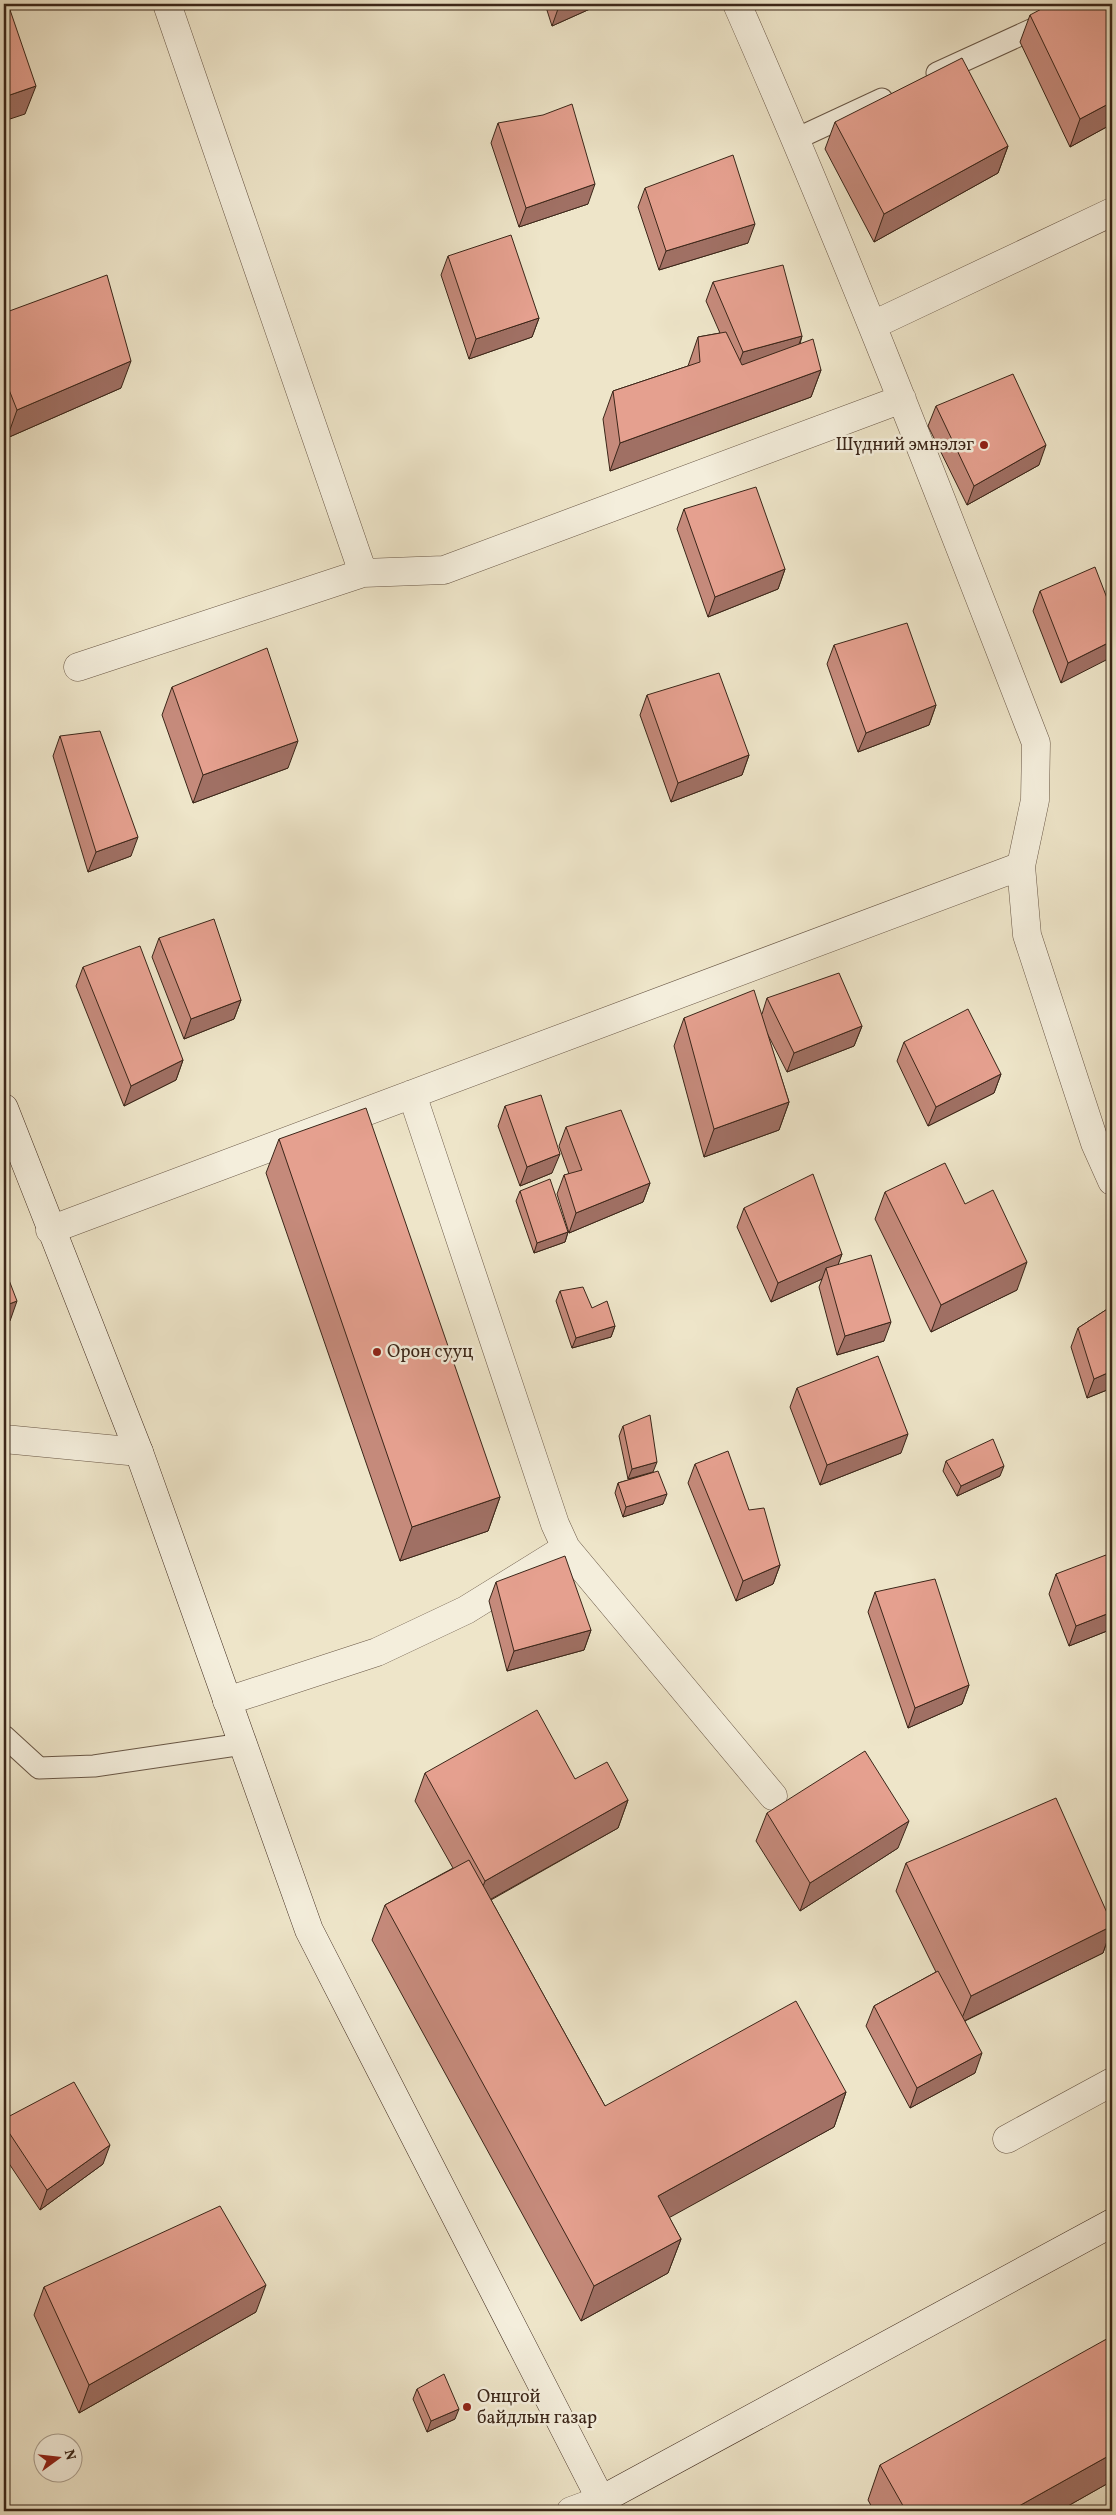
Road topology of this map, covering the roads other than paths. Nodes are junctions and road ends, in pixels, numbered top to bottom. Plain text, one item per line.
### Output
1 (167, 4) edge
2 (736, 4) edge
3 (1088, 4) edge
4 (796, 139) junction
5 (1112, 212) edge
6 (873, 325) junction
7 (902, 399) junction
8 (363, 573) junction
9 (78, 667) dead end
10 (1021, 866) junction
11 (412, 1094) junction
12 (4, 1108) edge
13 (1112, 1181) edge
14 (50, 1230) junction
15 (4, 1439) edge
16 (139, 1452) junction
17 (566, 1548) junction
18 (227, 1701) junction
19 (4, 1736) edge
20 (243, 1744) junction
21 (773, 1796) dead end
22 (1112, 2082) edge
23 (1007, 2139) dead end
24 (1112, 2223) edge
25 (601, 2500) junction
26 (572, 2511) edge

1 - 8 street
2 - 4 street
3 - 4 lane
4 - 6 street
5 - 6 street
6 - 7 street
7 - 8 street
7 - 10 street
8 - 9 street
10 - 11 street
10 - 13 street
11 - 14 street
11 - 17 street
12 - 14 street
14 - 16 street
15 - 16 street
16 - 18 street
17 - 18 street
17 - 21 street
18 - 20 street
19 - 20 lane
20 - 25 street
22 - 23 street
24 - 25 street
25 - 26 street

